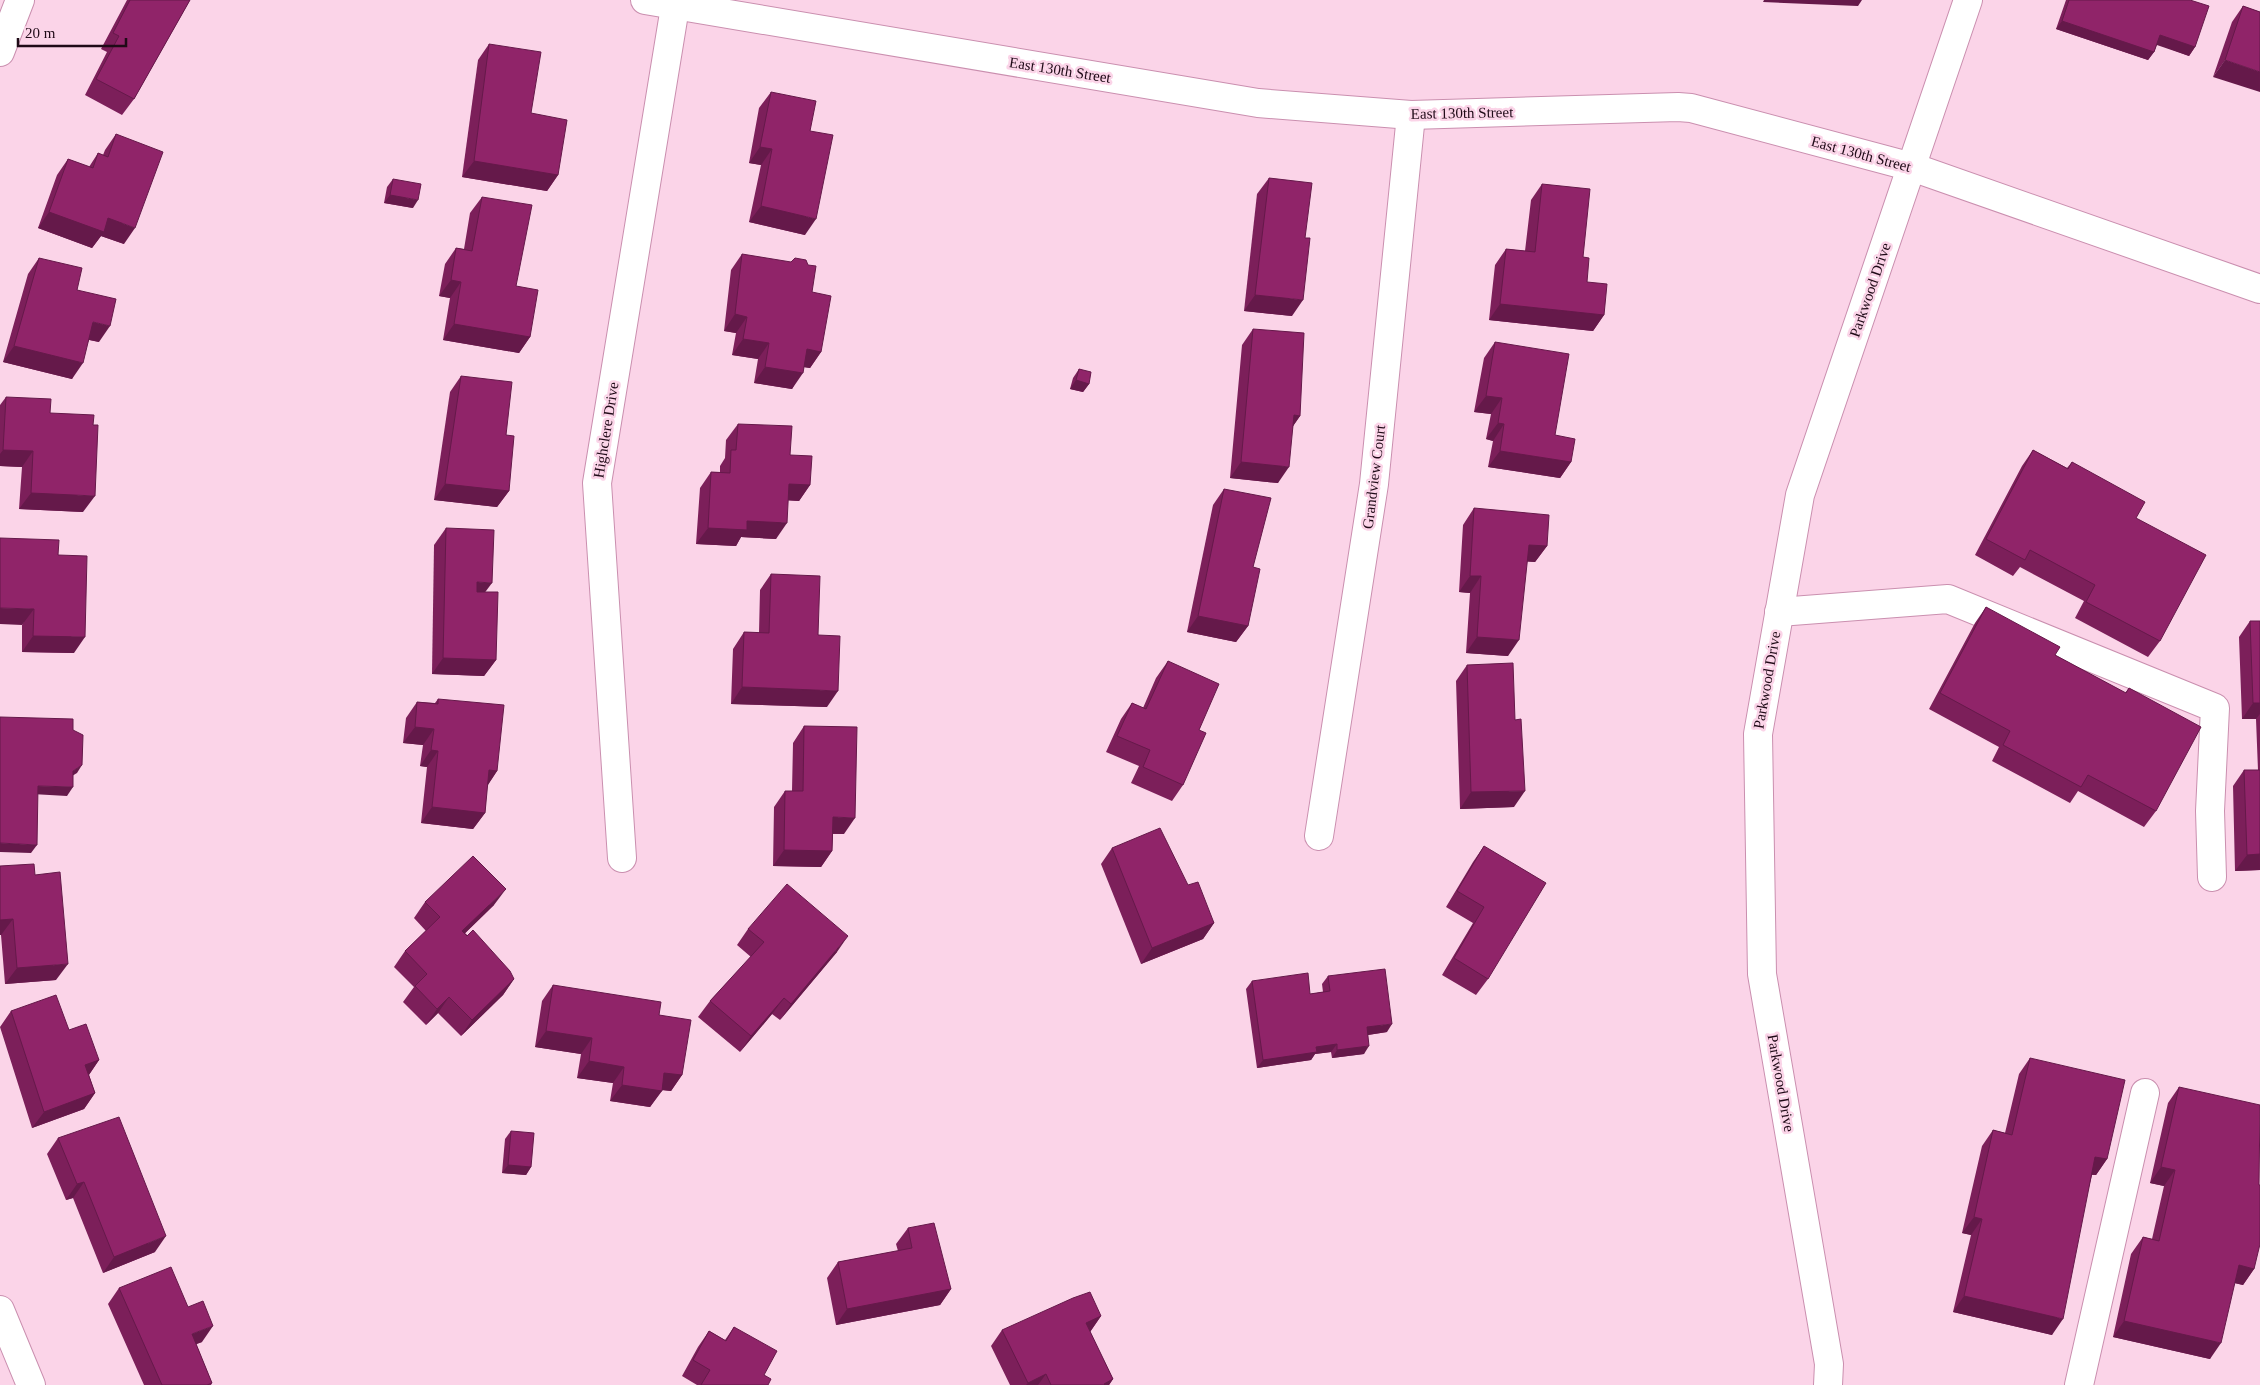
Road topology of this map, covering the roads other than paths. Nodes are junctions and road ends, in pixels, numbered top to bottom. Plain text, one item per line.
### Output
1 (20, 0) edge
2 (645, 0) edge
3 (1968, 0) edge
4 (675, 7) junction
5 (0, 52) edge
6 (1410, 115) junction
7 (1912, 167) junction
8 (2260, 289) edge
9 (1780, 612) junction
10 (1319, 836) dead end
11 (622, 858) dead end
12 (2212, 877) dead end
13 (2145, 1093) dead end
14 (0, 1310) edge
15 (31, 1385) edge
16 (1828, 1385) edge
17 (2079, 1385) edge

1 - 5 street
2 - 4 street, East 130th Street
3 - 7 street, Parkwood Drive
4 - 6 street, East 130th Street
4 - 11 street, Highclere Drive
6 - 7 street, East 130th Street
6 - 10 street, Grandview Court
7 - 8 street, East 130th Street
7 - 9 street, Parkwood Drive
9 - 12 street
9 - 16 street, Parkwood Drive
13 - 17 street
14 - 15 street

